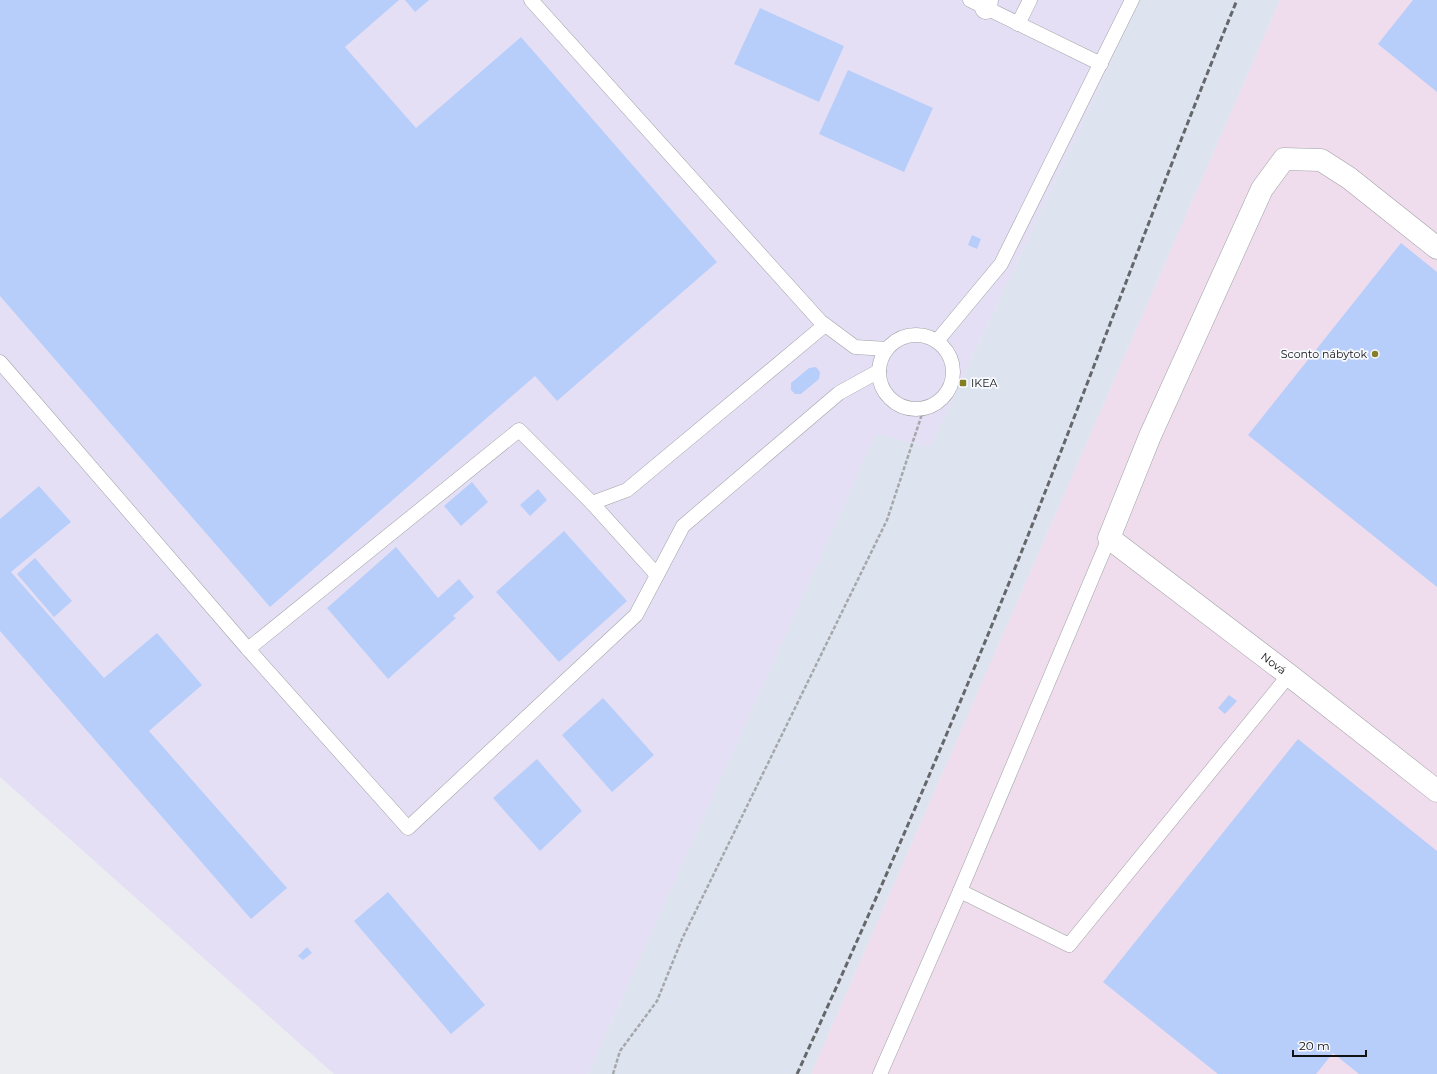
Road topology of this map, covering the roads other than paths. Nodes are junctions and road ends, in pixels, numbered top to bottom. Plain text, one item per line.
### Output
1 (532, 0) edge
2 (1030, 0) edge
3 (1132, 0) edge
4 (981, 3) edge
5 (1018, 24) junction
6 (1101, 64) junction
7 (1437, 248) edge
8 (825, 325) junction
9 (938, 341) junction
10 (887, 349) junction
11 (0, 362) edge
12 (879, 371) junction
13 (592, 503) junction
14 (1109, 538) junction
15 (657, 574) junction
16 (248, 650) junction
17 (1289, 675) junction
18 (1437, 791) edge
19 (960, 891) junction
20 (880, 1074) edge

1 - 8 lane
2 - 5 lane
3 - 6 lane
4 - 5 lane
5 - 6 lane
6 - 9 lane
7 - 14 street
8 - 10 lane
8 - 13 lane
9 - 10 lane
9 - 12 lane
10 - 12 lane
11 - 16 lane
12 - 15 lane
13 - 15 lane
13 - 16 lane
14 - 17 street, Nová
14 - 19 lane
15 - 16 lane
17 - 18 street, Nová
17 - 19 lane
19 - 20 lane

